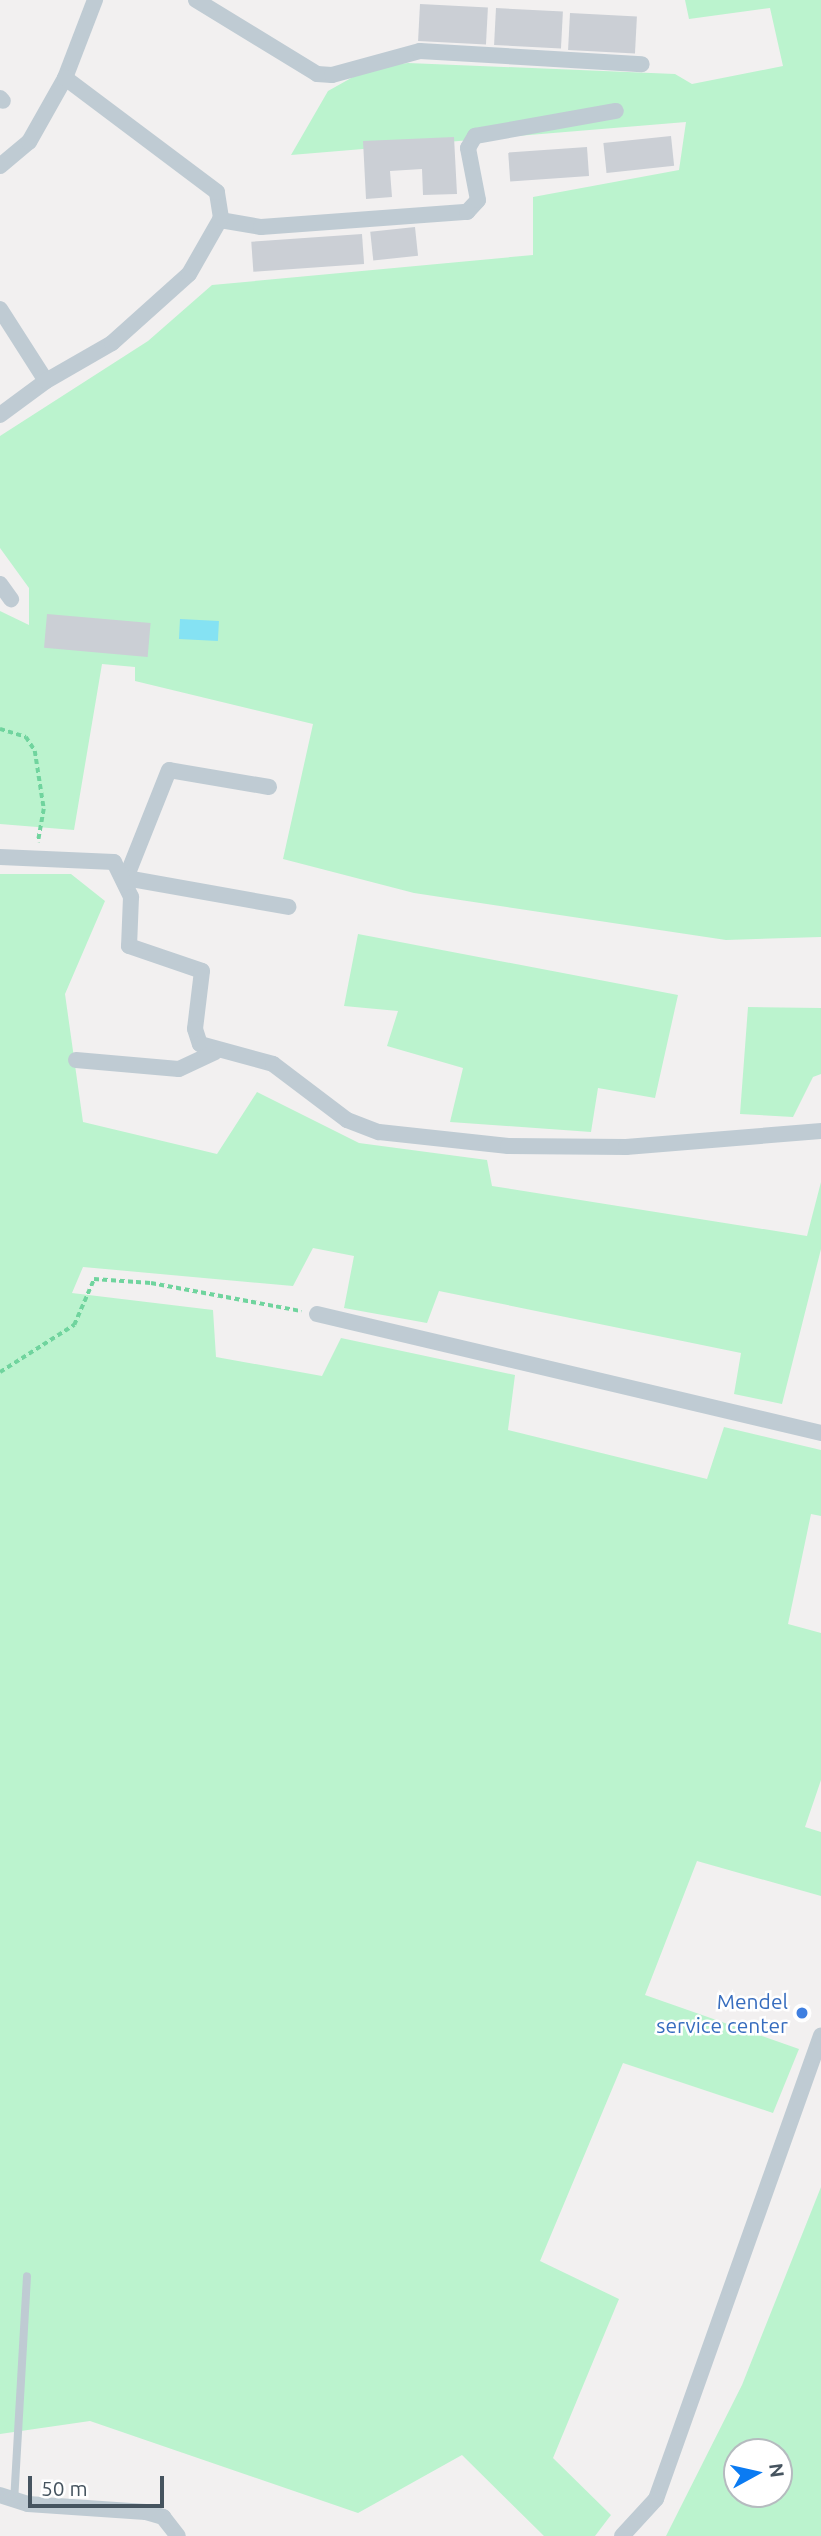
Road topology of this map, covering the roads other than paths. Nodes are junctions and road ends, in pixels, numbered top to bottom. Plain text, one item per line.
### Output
1 (96, 0) edge
2 (196, 0) edge
3 (642, 64) dead end
4 (65, 78) junction
5 (616, 111) dead end
6 (0, 166) edge
7 (220, 220) junction
8 (0, 309) edge
9 (46, 381) junction
10 (0, 415) edge
11 (0, 584) edge
12 (10, 599) dead end
13 (269, 787) dead end
14 (0, 857) edge
15 (126, 878) junction
16 (288, 907) dead end
17 (215, 1052) junction
18 (76, 1060) dead end
19 (821, 1131) edge
20 (317, 1314) road end
21 (821, 1433) edge
22 (821, 2036) edge
23 (27, 2276) dead end
24 (7, 2498) edge
25 (178, 2536) edge
26 (622, 2536) edge

1 - 4 street
2 - 3 street
4 - 6 street
4 - 7 street
5 - 7 street
7 - 9 street
8 - 9 street
9 - 10 street
11 - 12 street
13 - 15 street
14 - 15 street
15 - 16 street
15 - 17 street
17 - 18 street
17 - 19 street
20 - 21 street
22 - 26 street
23 - 24 lane
24 - 25 street

